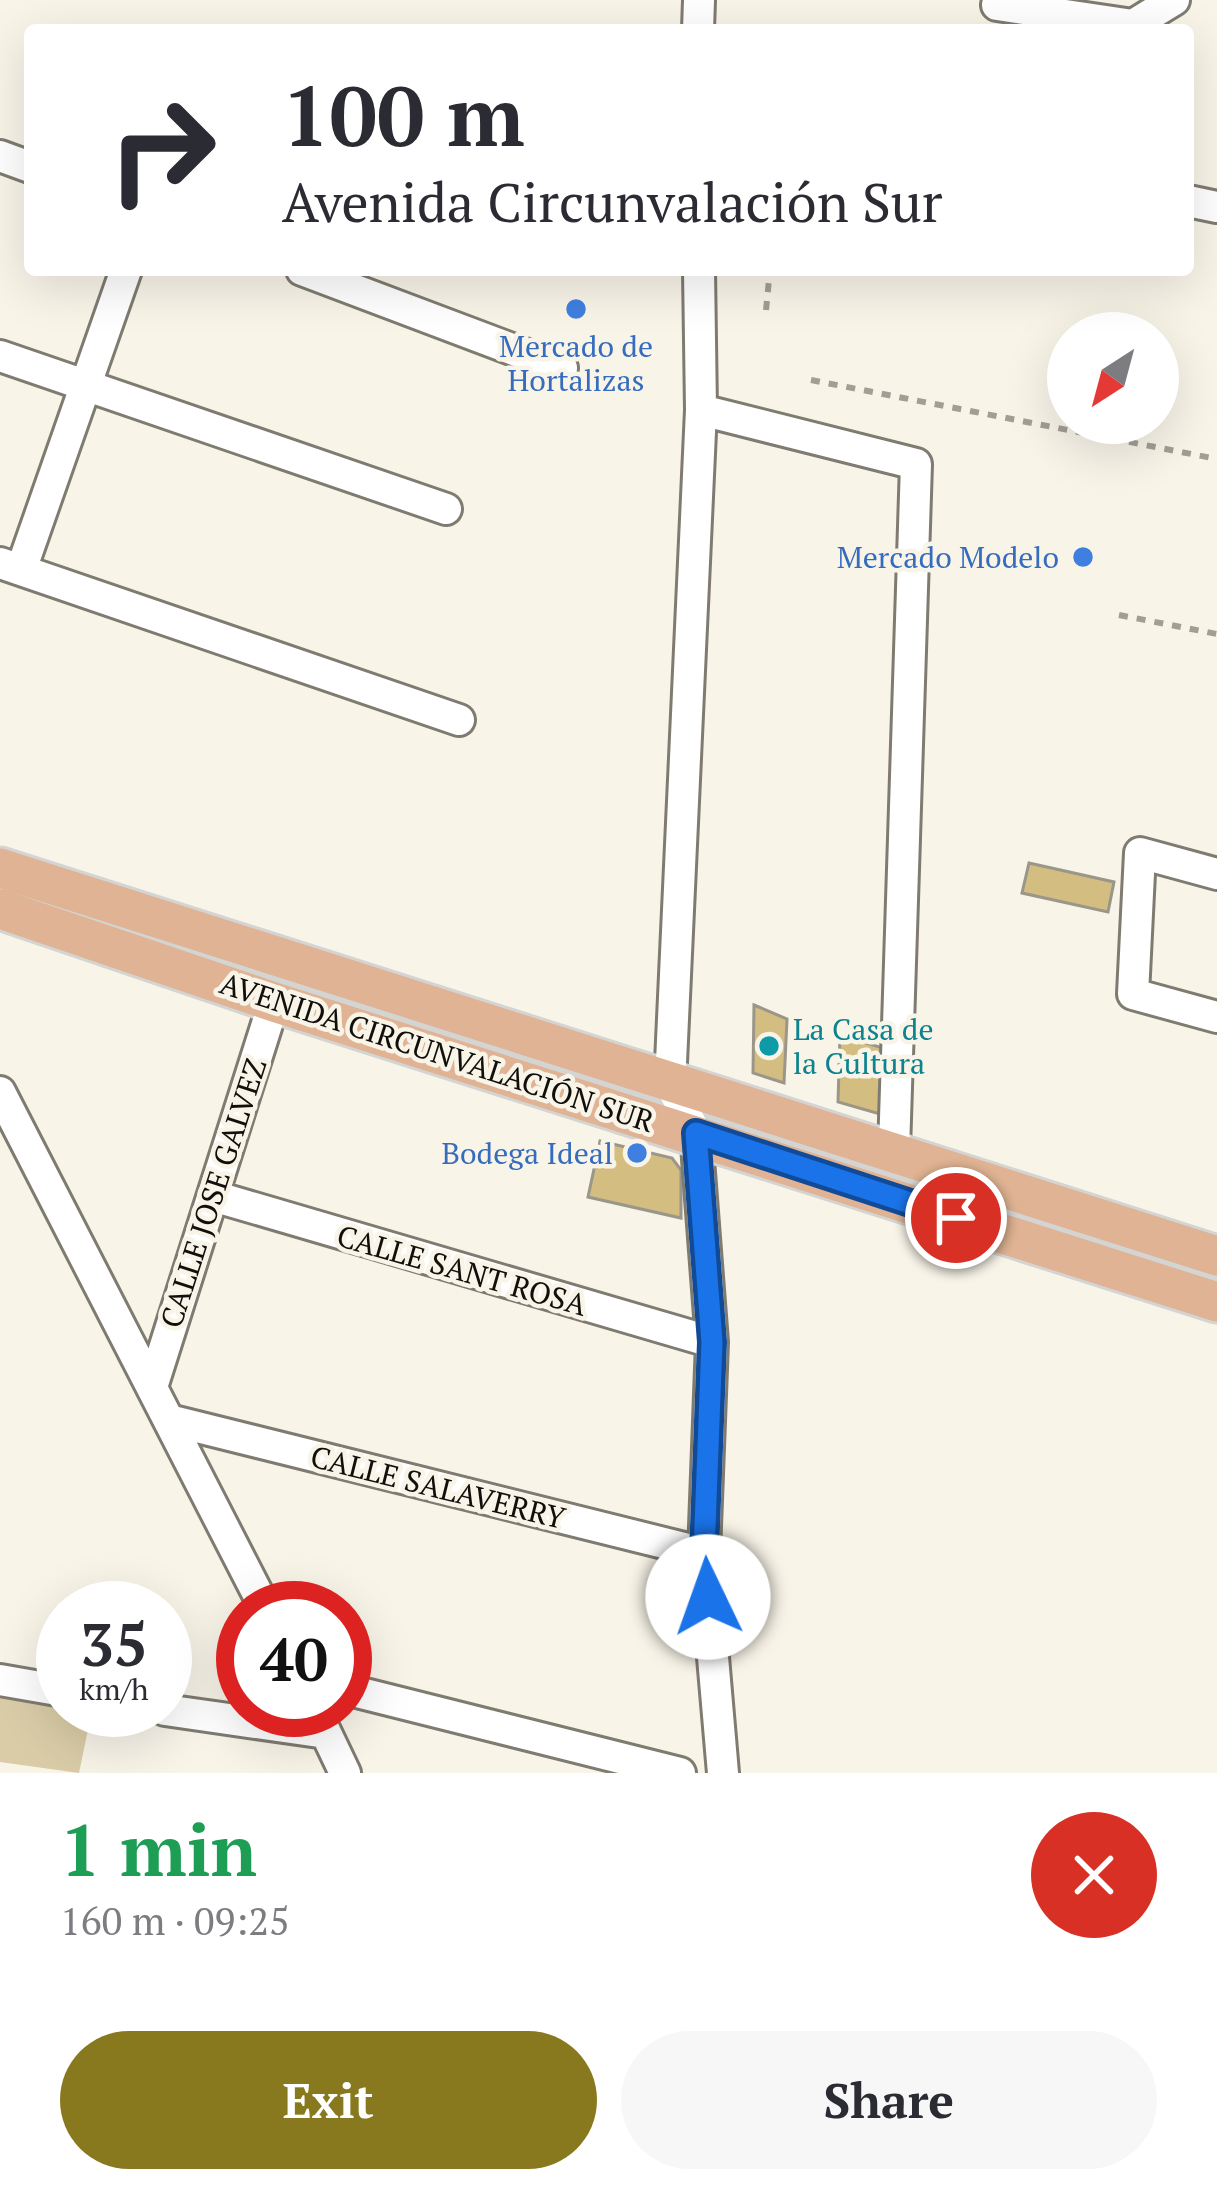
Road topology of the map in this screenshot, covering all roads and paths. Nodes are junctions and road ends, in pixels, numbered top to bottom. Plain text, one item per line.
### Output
1 (1174, 0) edge
2 (996, 12) edge
3 (1122, 24) edge
4 (1135, 24) edge
5 (124, 276) edge
6 (318, 276) edge
7 (699, 276) edge
8 (769, 276) edge
9 (766, 310) dead end
10 (0, 356) edge
11 (562, 368) dead end
12 (811, 380) dead end
13 (86, 386) junction
14 (701, 410) junction
15 (1217, 459) edge
16 (446, 509) dead end
17 (10, 567) edge
18 (1120, 615) dead end
19 (1217, 634) edge
20 (459, 720) dead end
21 (0, 868) edge
22 (1217, 874) edge
23 (0, 909) edge
24 (274, 1002) junction
25 (1217, 1017) edge
26 (670, 1084) junction
27 (0, 1092) edge
28 (696, 1133) junction
29 (894, 1150) junction
30 (213, 1196) junction
31 (1217, 1256) edge
32 (1217, 1302) edge
33 (712, 1342) junction
34 (152, 1384) junction
35 (173, 1421) junction
36 (704, 1553) junction
37 (252, 1581) edge
38 (0, 1680) edge
39 (36, 1686) edge
40 (372, 1696) edge
41 (327, 1737) edge
42 (345, 1773) edge
43 (680, 1773) edge
44 (723, 1773) edge

1 - 4 street
2 - 3 street
5 - 13 street
6 - 11 street
7 - 14 street
8 - 9 path
10 - 13 street
12 - 15 path
13 - 16 street
13 - 17 street
14 - 26 street
14 - 29 street
17 - 20 street
18 - 19 path
21 - 26 main road, AVENIDA CIRCUNVALACIÓN SUR
22 - 25 street
23 - 24 main road, AVENIDA CIRCUNVALACIÓN SUR
24 - 28 main road, AVENIDA CIRCUNVALACIÓN SUR
24 - 30 street, CALLE JOSE GALVEZ
26 - 28 street
26 - 29 main road, AVENIDA CIRCUNVALACIÓN SUR
27 - 34 street
28 - 32 main road, AVENIDA CIRCUNVALACIÓN SUR
28 - 33 street
29 - 31 main road, AVENIDA CIRCUNVALACIÓN SUR
30 - 33 street, CALLE SANT ROSA
30 - 34 street, CALLE JOSE GALVEZ
33 - 36 street
34 - 35 street
35 - 36 street, CALLE SALAVERRY
35 - 37 street
36 - 44 street
38 - 39 street
40 - 43 street
41 - 42 street

